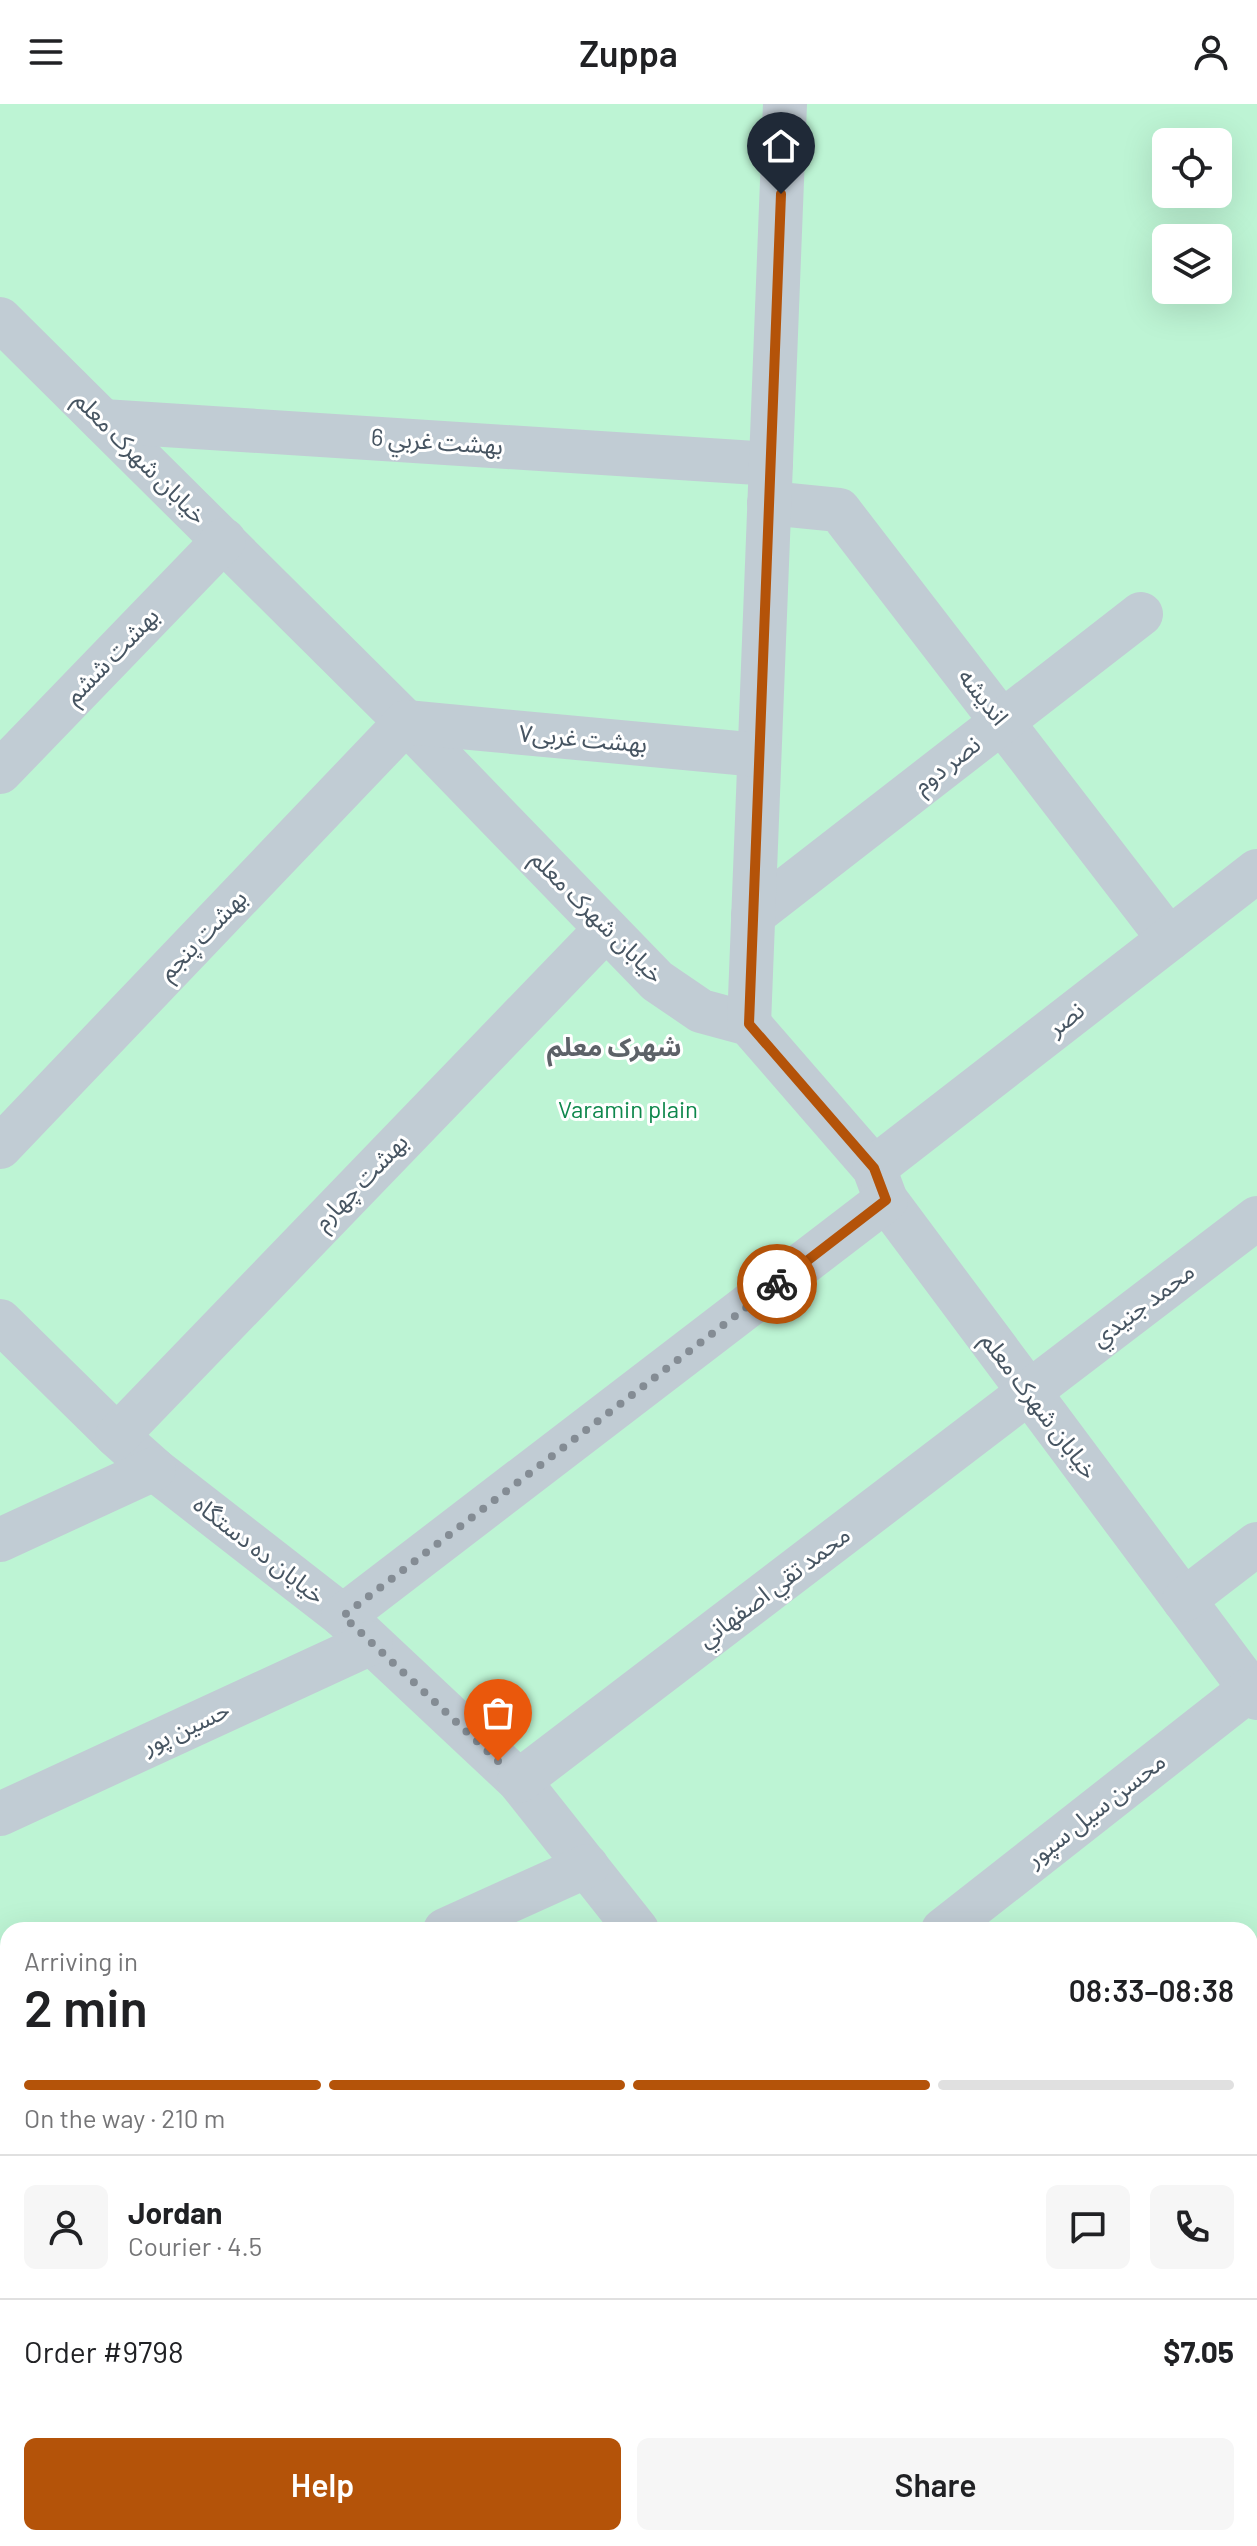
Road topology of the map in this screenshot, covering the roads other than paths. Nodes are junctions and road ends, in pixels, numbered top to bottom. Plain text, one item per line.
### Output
1 (785, 104) edge
2 (0, 319) edge
3 (103, 421) junction
4 (770, 483) junction
5 (224, 540) junction
6 (1141, 614) dead end
7 (406, 722) junction
8 (1002, 722) junction
9 (759, 755) junction
10 (0, 772) edge
11 (1257, 871) edge
12 (753, 915) junction
13 (606, 929) junction
14 (1169, 939) junction
15 (749, 1024) junction
16 (0, 1147) edge
17 (880, 1184) junction
18 (1257, 1218) edge
19 (0, 1321) edge
20 (1029, 1392) junction
21 (117, 1436) junction
22 (154, 1469) junction
23 (0, 1540) edge
24 (1257, 1544) edge
25 (1184, 1600) junction
26 (357, 1630) junction
27 (1254, 1694) edge
28 (519, 1781) junction
29 (0, 1814) edge
30 (587, 1866) junction
31 (463, 1922) edge
32 (631, 1922) edge
33 (954, 1922) edge

1 - 4 street
2 - 3 street, خیابان شهرک معلم
3 - 4 street, بهشت غربي 6
3 - 5 street, خیابان شهرک معلم
4 - 8 street, اندیشه
4 - 9 street
5 - 7 street, خیابان شهرک معلم
5 - 10 street, بهشت ششم
6 - 8 street, نصر دوم
7 - 9 street, بهشت غربی۷
7 - 13 street, خیابان شهرک معلم
7 - 16 street, بهشت پنجم
8 - 12 street, نصر دوم
8 - 14 street, اندیشه
9 - 12 street
11 - 14 street, نصر
12 - 15 street
13 - 15 street, خیابان شهرک معلم
13 - 21 street, بهشت چهارم
14 - 17 street, نصر
15 - 17 street, خیابان شهرک معلم
17 - 20 street, خیابان شهرک معلم
17 - 26 street, نصر
18 - 20 street, محمد جنيدي
19 - 21 street, خیابان ده دستگاه
20 - 25 street, خیابان شهرک معلم
20 - 28 street, محمد تقي اصفهاني
21 - 22 street, خیابان ده دستگاه
22 - 23 street
22 - 26 street, خیابان ده دستگاه
24 - 25 street
25 - 27 street, خیابان شهرک معلم
26 - 28 street, خیابان ده دستگاه
26 - 29 street, حسين پور
27 - 33 street, محسن سيل سپور
28 - 30 street, خیابان ده دستگاه
30 - 31 street
30 - 32 street, خیابان ده دستگاه

